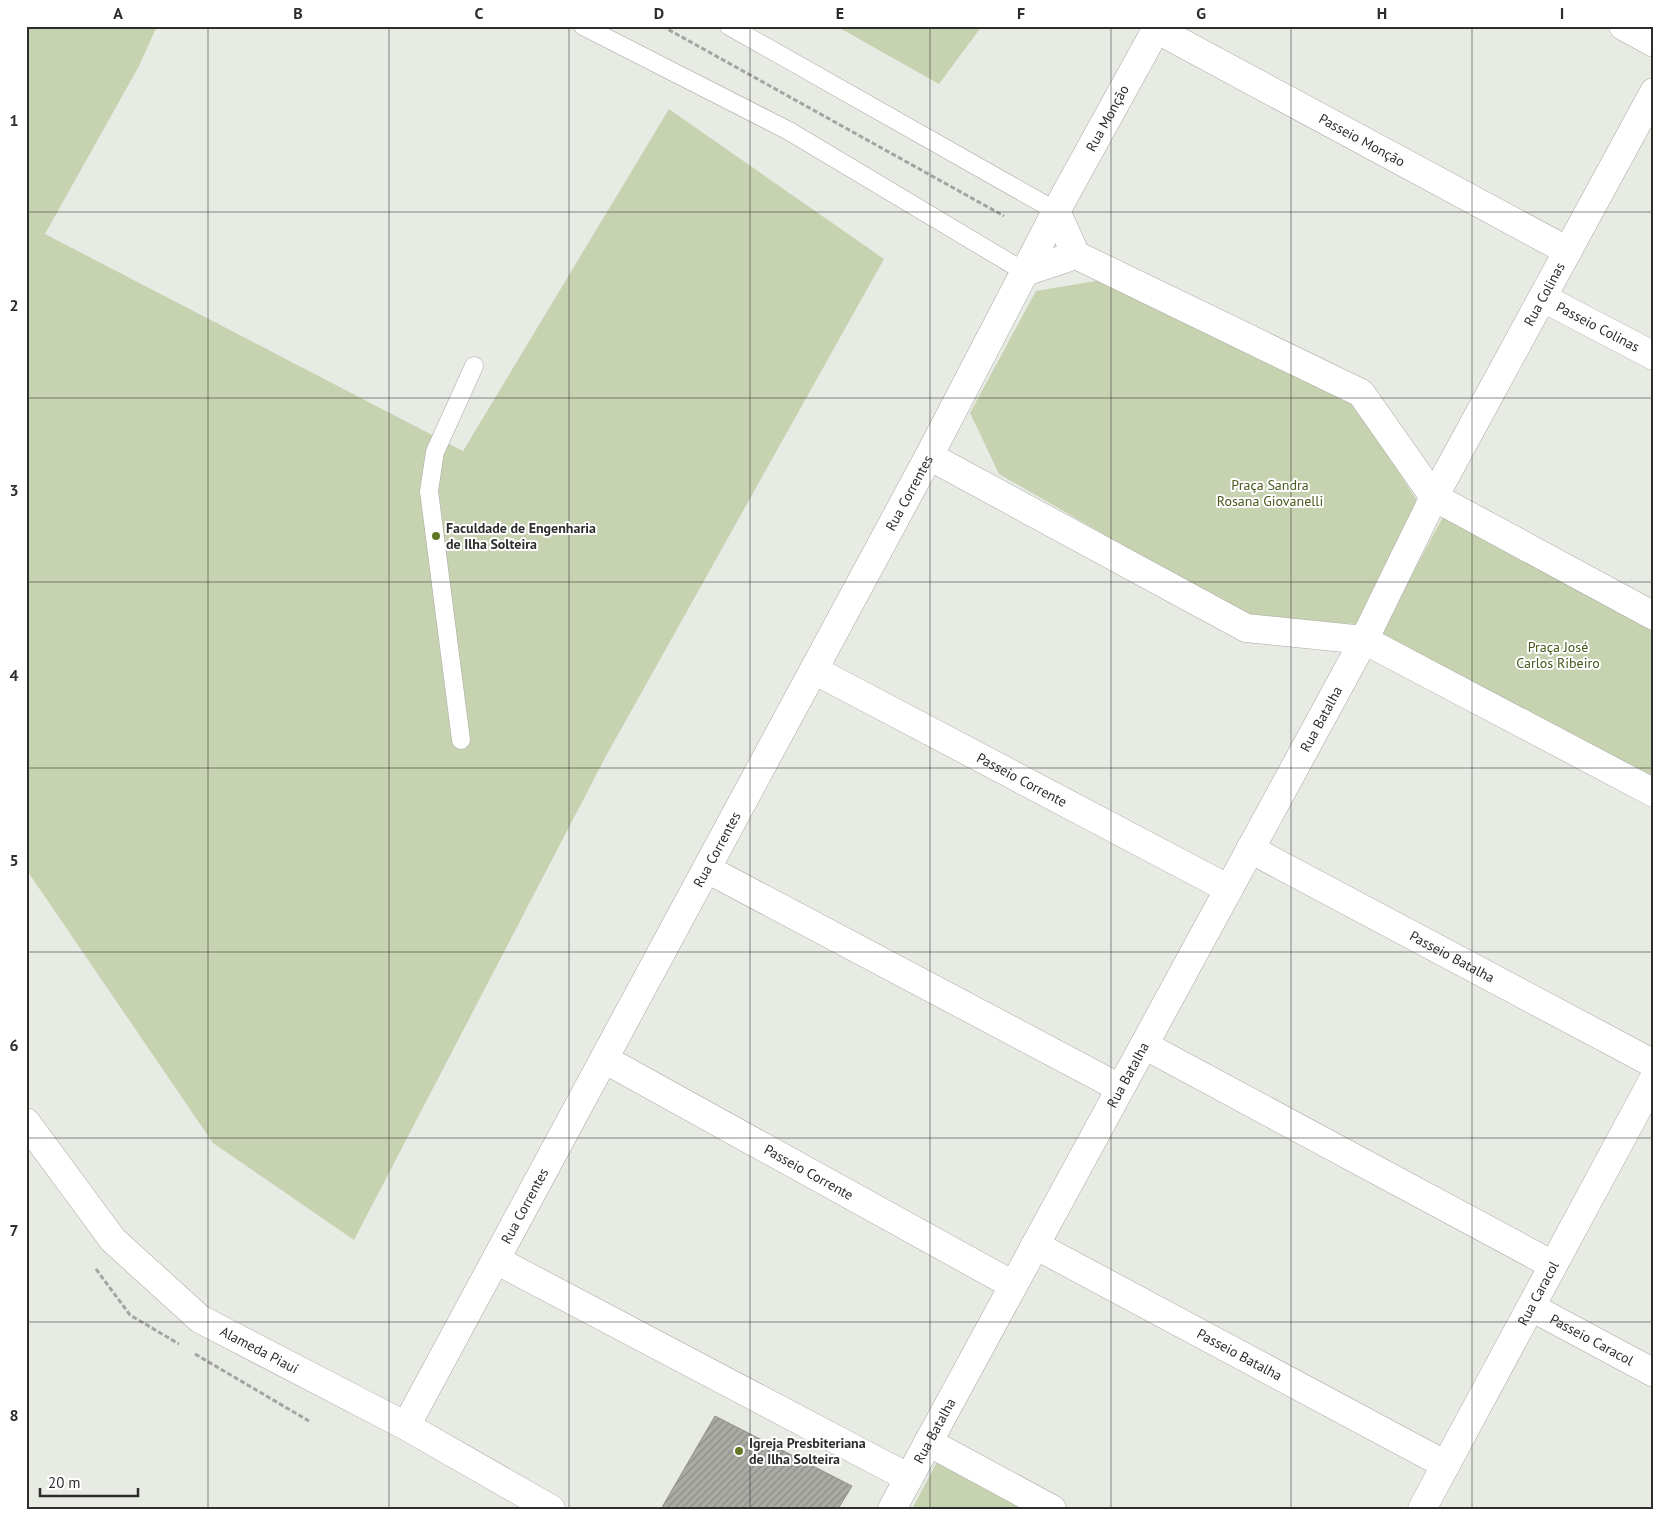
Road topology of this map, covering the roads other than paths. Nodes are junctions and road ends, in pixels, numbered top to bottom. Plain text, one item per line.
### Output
1 (583, 26) edge
2 (729, 26) edge
3 (1623, 26) edge
4 (1157, 28) edge
5 (1654, 43) edge
6 (1653, 96) edge
7 (1056, 211) junction
8 (1568, 251) junction
9 (1076, 255) junction
10 (1025, 272) junction
11 (1543, 298) junction
12 (1654, 356) edge
13 (474, 366) dead end
14 (929, 456) junction
15 (1434, 498) junction
16 (1654, 616) edge
17 (1364, 640) junction
18 (814, 670) junction
19 (461, 740) dead end
20 (1654, 793) edge
21 (1250, 849) junction
22 (707, 869) junction
23 (1229, 889) junction
24 (1144, 1044) junction
25 (604, 1059) junction
26 (1654, 1064) edge
27 (1654, 1078) edge
28 (1120, 1088) junction
29 (1645, 1115) edge
30 (26, 1122) edge
31 (1035, 1245) junction
32 (496, 1260) junction
33 (1553, 1265) junction
34 (1013, 1285) junction
35 (1531, 1307) junction
36 (1654, 1373) edge
37 (406, 1426) junction
38 (928, 1442) junction
39 (1446, 1465) junction
40 (908, 1478) junction
41 (551, 1509) edge
42 (892, 1509) edge
43 (1052, 1509) edge
44 (1422, 1509) edge

1 - 10 lane
2 - 7 lane
3 - 5 street
4 - 7 street, Rua Monção
4 - 8 street, Passeio Monção
6 - 8 street, Rua Colinas
7 - 9 street
7 - 10 street, Rua Monção
8 - 11 street, Rua Colinas
9 - 10 street
9 - 15 street
10 - 14 street, Rua Correntes
11 - 12 street, Passeio Colinas
11 - 15 street, Rua Colinas
13 - 19 lane
14 - 17 street
14 - 18 street, Rua Correntes
15 - 16 street
15 - 17 street, Rua Colinas
17 - 20 street
17 - 21 street, Rua Batalha
18 - 22 street, Rua Correntes
18 - 23 street, Passeio Corrente
21 - 23 street, Rua Batalha
21 - 26 street, Passeio Batalha
22 - 25 street, Rua Correntes
22 - 28 street
23 - 24 street, Rua Batalha
24 - 28 street, Rua Batalha
24 - 33 street
25 - 32 street, Rua Correntes
25 - 34 street, Passeio Corrente
27 - 29 street, Rua Caracol
28 - 31 street, Rua Batalha
29 - 33 street, Rua Caracol
30 - 37 street, Alameda Piauí
31 - 34 street, Rua Batalha
31 - 39 street, Passeio Batalha
32 - 37 street, Rua Correntes
32 - 40 street
33 - 35 street, Rua Caracol
34 - 38 street, Rua Batalha
35 - 36 street, Passeio Caracol
35 - 39 street, Rua Caracol
37 - 41 street, Alameda Piauí
38 - 40 street, Rua Batalha
38 - 43 street
39 - 44 street, Rua Caracol
40 - 42 street, Rua Batalha

